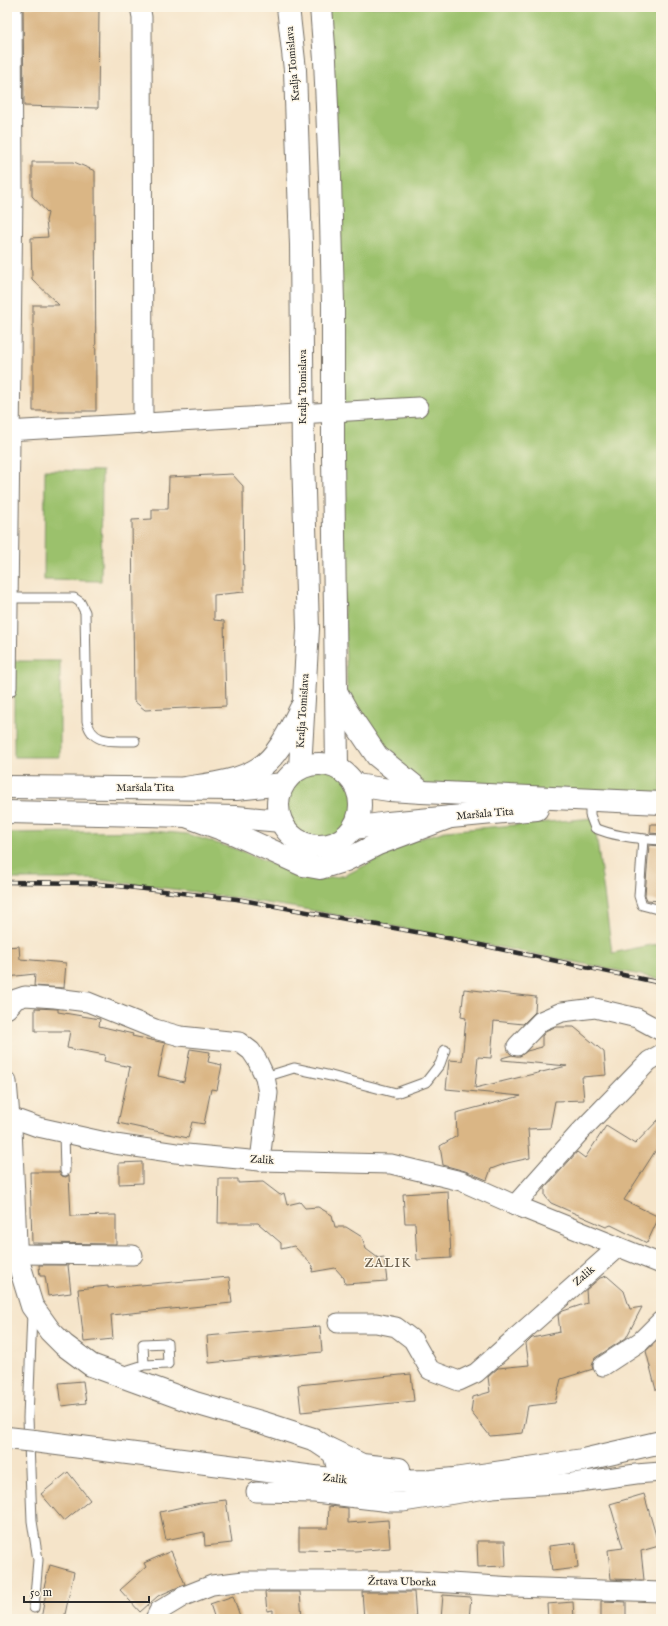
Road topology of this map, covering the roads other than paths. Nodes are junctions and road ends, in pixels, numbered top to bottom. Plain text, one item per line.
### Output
1 (12, 7) edge
2 (140, 7) edge
3 (288, 7) edge
4 (321, 7) edge
5 (418, 407) dead end
6 (333, 412) junction
7 (303, 413) junction
8 (144, 424) junction
9 (8, 431) edge
10 (8, 598) junction
11 (7, 688) edge
12 (336, 692) junction
13 (304, 702) junction
14 (135, 741) dead end
15 (336, 767) junction
16 (300, 768) junction
17 (283, 784) junction
18 (356, 785) junction
19 (7, 787) edge
20 (185, 788) junction
21 (422, 792) junction
22 (616, 802) junction
23 (590, 804) junction
24 (661, 804) edge
25 (7, 812) edge
26 (186, 816) junction
27 (450, 817) junction
28 (281, 821) junction
29 (354, 828) junction
30 (643, 839) junction
31 (661, 840) edge
32 (661, 910) edge
33 (7, 1009) edge
34 (661, 1031) edge
35 (517, 1046) dead end
36 (445, 1050) dead end
37 (661, 1054) edge
38 (265, 1078) junction
39 (7, 1082) edge
40 (8, 1117) edge
41 (64, 1133) junction
42 (260, 1161) junction
43 (65, 1171) dead end
44 (515, 1205) junction
45 (618, 1247) junction
46 (16, 1254) junction
47 (132, 1255) dead end
48 (661, 1264) edge
49 (32, 1306) junction
50 (661, 1321) edge
51 (338, 1323) dead end
52 (144, 1365) dead end
53 (603, 1366) dead end
54 (114, 1374) junction
55 (7, 1438) edge
56 (661, 1442) edge
57 (329, 1449) junction
58 (661, 1472) edge
59 (338, 1480) junction
60 (497, 1480) junction
61 (256, 1492) dead end
62 (661, 1592) edge
63 (34, 1608) dead end
64 (155, 1619) edge

1 - 9 street
2 - 8 street
3 - 7 main road, Kralja Tomislava
4 - 6 main road
5 - 6 street
6 - 7 street
6 - 12 main road
7 - 8 street
7 - 13 main road, Kralja Tomislava
8 - 9 street
9 - 10 street
10 - 11 street
10 - 14 lane
12 - 15 main road
12 - 21 main road
13 - 16 main road, Kralja Tomislava
13 - 20 main road
15 - 16 main road
15 - 18 main road
16 - 17 main road
17 - 20 main road, Maršala Tita
17 - 28 main road
18 - 21 main road, Maršala Tita
18 - 29 main road
19 - 20 main road, Maršala Tita
21 - 22 main road, Maršala Tita
22 - 23 main road, Maršala Tita
22 - 24 main road, Maršala Tita
23 - 27 main road, Maršala Tita
23 - 30 lane
25 - 26 main road
26 - 27 main road
26 - 28 main road
27 - 29 main road, Maršala Tita
28 - 29 main road
30 - 31 lane
30 - 32 lane
33 - 38 street
34 - 35 street
36 - 38 lane
37 - 44 street
38 - 42 street
39 - 40 street
40 - 41 street, Zalik
40 - 46 main road
41 - 42 street, Zalik
41 - 43 lane
42 - 44 street, Zalik
44 - 45 street, Zalik
45 - 48 street, Zalik
45 - 51 street, Zalik
46 - 47 street
46 - 49 main road
49 - 54 main road
49 - 63 lane
50 - 53 street
52 - 54 lane
54 - 57 main road
55 - 59 main road, Zalik, bridge
56 - 60 main road, Zalik
57 - 59 main road
57 - 60 main road
58 - 60 street
59 - 60 main road, Zalik
60 - 61 street
62 - 64 street, Žrtava Uborka

